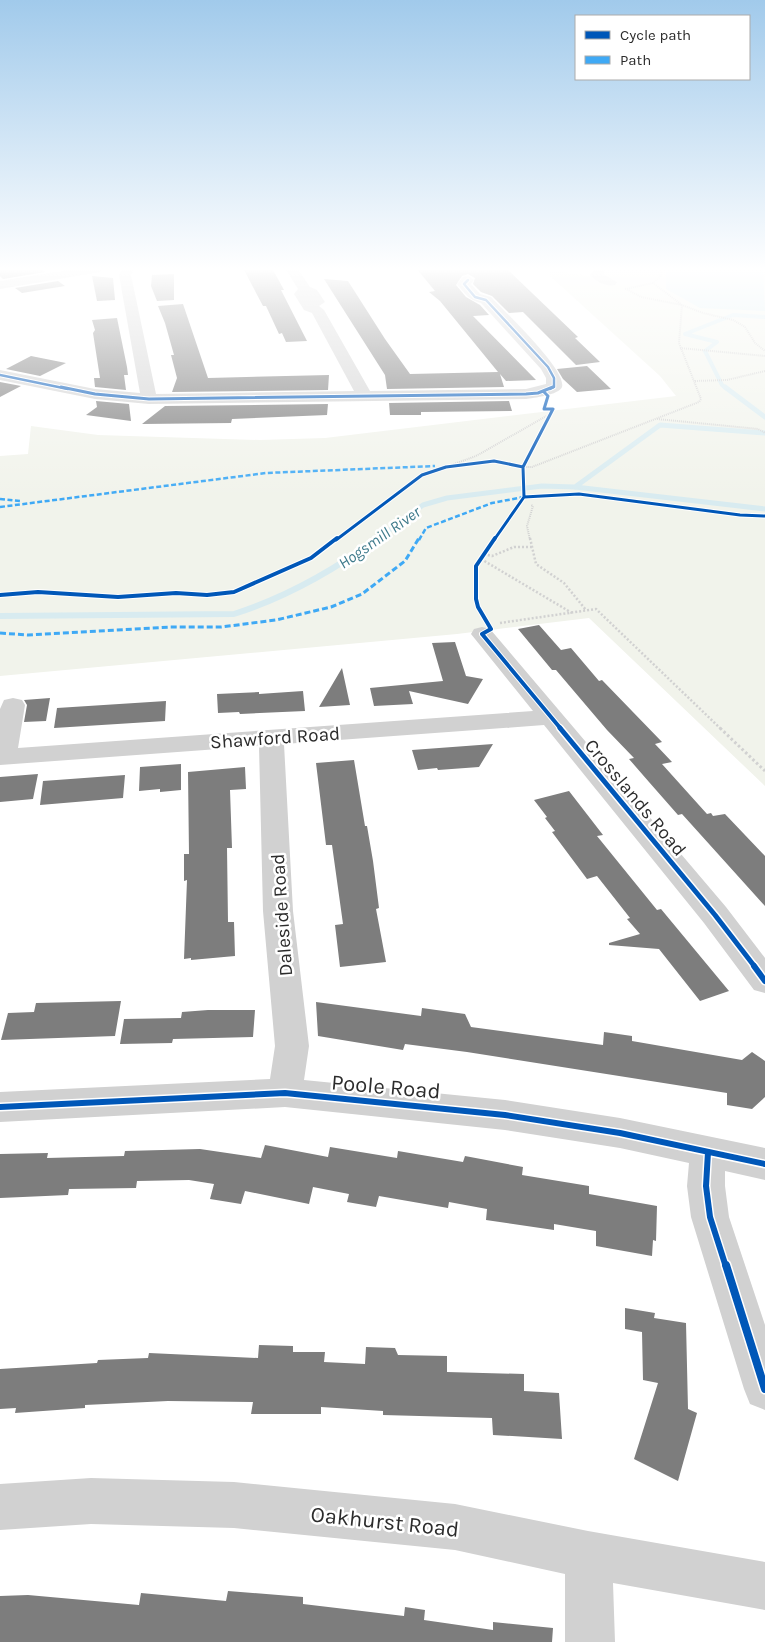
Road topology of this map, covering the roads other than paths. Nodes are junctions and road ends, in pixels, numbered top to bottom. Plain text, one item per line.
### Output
1 (140, 345) edge
2 (336, 345) edge
3 (527, 345) edge
4 (0, 375) edge
5 (549, 389) junction
6 (360, 396) junction
7 (149, 399) junction
8 (547, 411) road end
9 (485, 630) road end
10 (13, 705) dead end
11 (550, 718) junction
12 (271, 737) junction
13 (2, 757) edge
14 (765, 982) edge
15 (286, 1093) junction
16 (0, 1107) edge
17 (708, 1152) junction
18 (765, 1164) edge
19 (765, 1389) edge
20 (0, 1507) edge
21 (588, 1555) junction
22 (765, 1586) edge
23 (590, 1642) edge

1 - 7 street
2 - 6 street
3 - 5 street
4 - 7 street
5 - 6 street
5 - 8 street
6 - 7 street
9 - 11 street, Crosslands Road
10 - 13 street
11 - 12 street, Shawford Road
11 - 14 street, Crosslands Road
12 - 13 street, Shawford Road
12 - 15 street, Daleside Road
15 - 16 street, Poole Road
15 - 17 street, Poole Road
17 - 18 street, Poole Road
17 - 19 street
20 - 21 street, Oakhurst Road
21 - 22 street, Oakhurst Road
21 - 23 street

